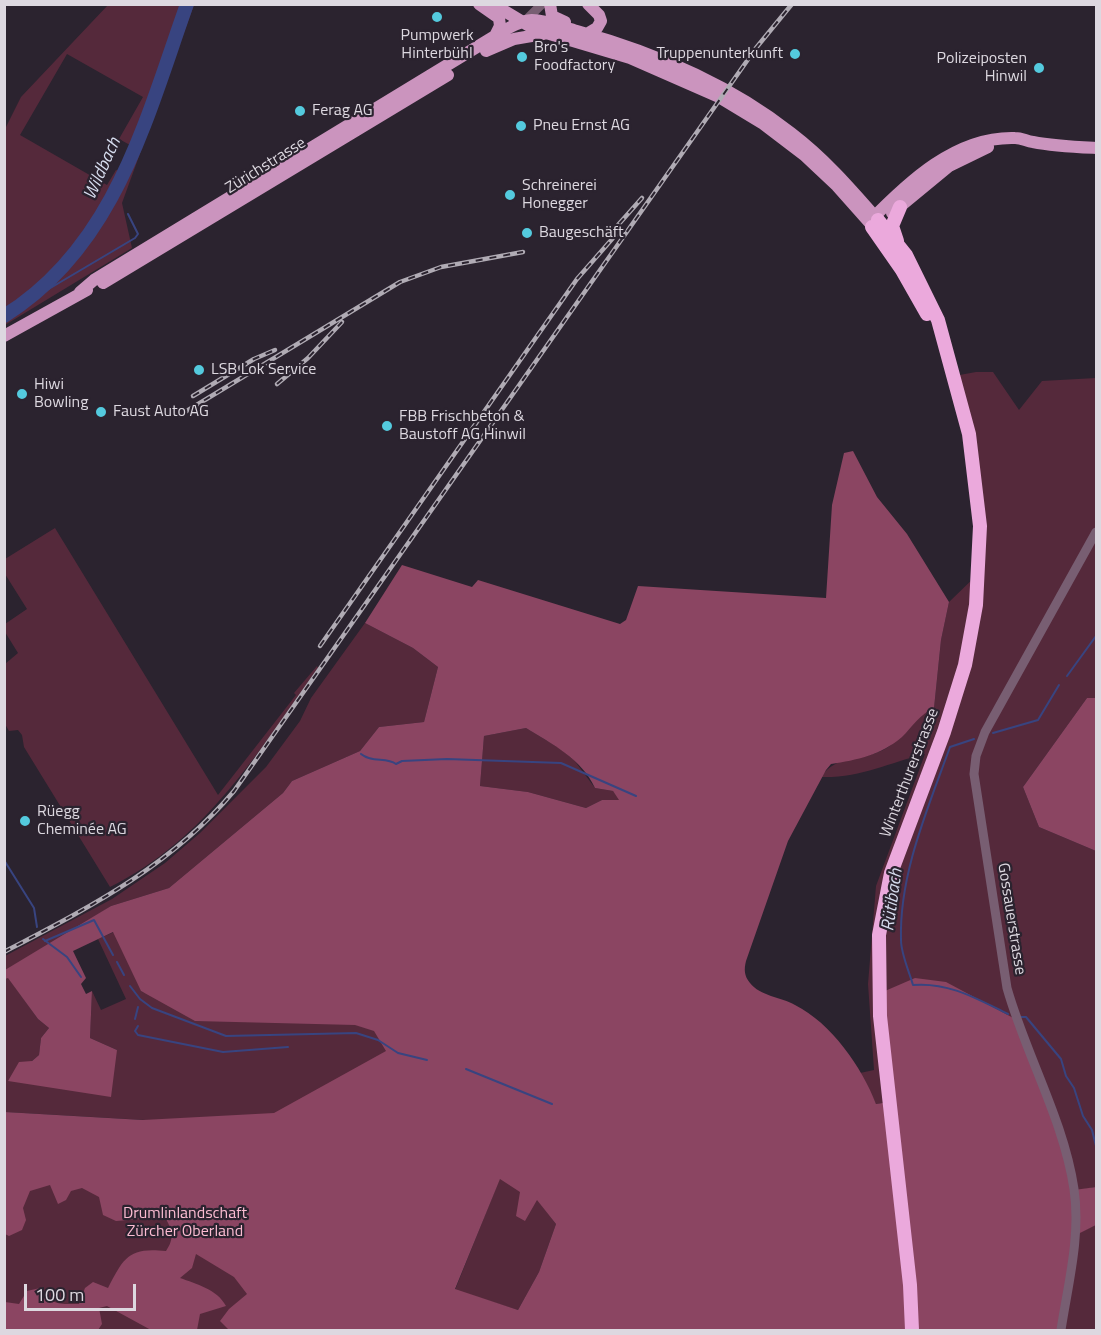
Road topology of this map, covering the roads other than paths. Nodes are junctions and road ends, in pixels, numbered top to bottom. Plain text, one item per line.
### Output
1 (479, 4) edge
2 (493, 4) edge
3 (542, 4) edge
4 (550, 4) edge
5 (588, 4) edge
6 (524, 21) junction
7 (547, 34) junction
8 (587, 34) junction
9 (495, 36) junction
10 (486, 51) junction
11 (1096, 148) edge
12 (855, 190) junction
13 (898, 201) junction
14 (874, 220) junction
15 (898, 243) junction
16 (80, 292) junction
17 (4, 336) edge
18 (942, 339) junction
19 (1096, 532) edge
20 (912, 1330) edge
21 (1061, 1330) edge

1 - 9 main road
2 - 6 main road
3 - 6 street, Zürichstrasse
4 - 8 main road
5 - 8 main road
6 - 7 main road
6 - 8 main road
6 - 9 main road, Zürichstrasse
6 - 10 main road, Zürichstrasse
7 - 10 main road
7 - 14 main road
8 - 12 main road
9 - 16 main road, Zürichstrasse
10 - 16 main road, Zürichstrasse
11 - 13 main road
12 - 13 main road
12 - 14 main road
13 - 14 main road
13 - 15 highway
14 - 15 highway
14 - 18 highway
15 - 18 highway
16 - 17 main road, Zürichstrasse
18 - 20 highway, Winterthurerstrasse
19 - 21 street, Gossauerstrasse

